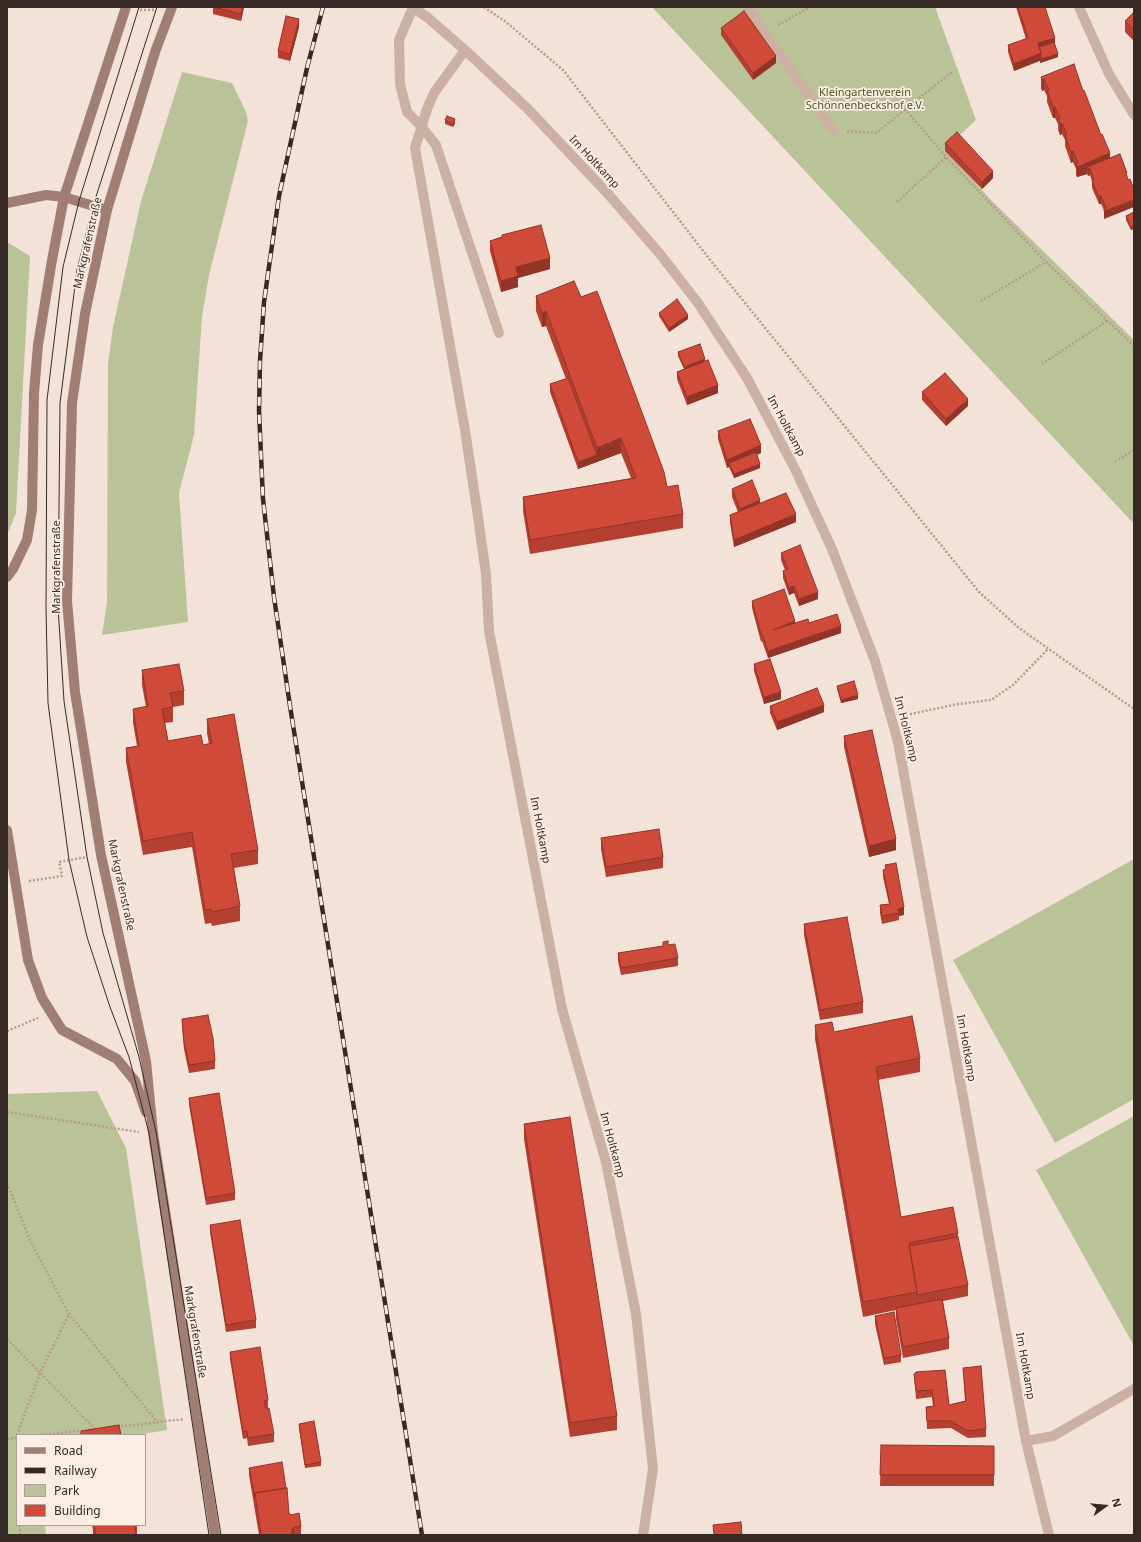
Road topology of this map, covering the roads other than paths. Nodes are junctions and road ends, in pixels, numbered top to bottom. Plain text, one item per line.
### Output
1 (413, 7) edge
2 (747, 7) edge
3 (1079, 7) edge
4 (125, 8) edge
5 (171, 9) edge
6 (464, 50) junction
7 (1134, 115) edge
8 (421, 126) junction
9 (833, 130) road end
10 (64, 196) junction
11 (7, 204) edge
12 (107, 210) junction
13 (499, 333) dead end
14 (7, 577) edge
15 (7, 830) edge
16 (153, 1133) junction
17 (1134, 1389) edge
18 (1026, 1441) junction
19 (215, 1535) edge
20 (643, 1535) edge
21 (1049, 1535) edge

1 - 6 street, Im Holtkamp
1 - 8 street, Im Holtkamp
2 - 9 street
3 - 7 street
4 - 10 street
5 - 12 street, Markgrafenstraße
6 - 8 street, Im Holtkamp
6 - 18 street, Im Holtkamp
8 - 13 street
8 - 20 street, Im Holtkamp
10 - 11 street
10 - 12 street
10 - 14 street
12 - 16 street, Markgrafenstraße
15 - 16 street, Markgrafenstraße
16 - 19 street, Markgrafenstraße
17 - 18 street
18 - 21 street, Im Holtkamp

